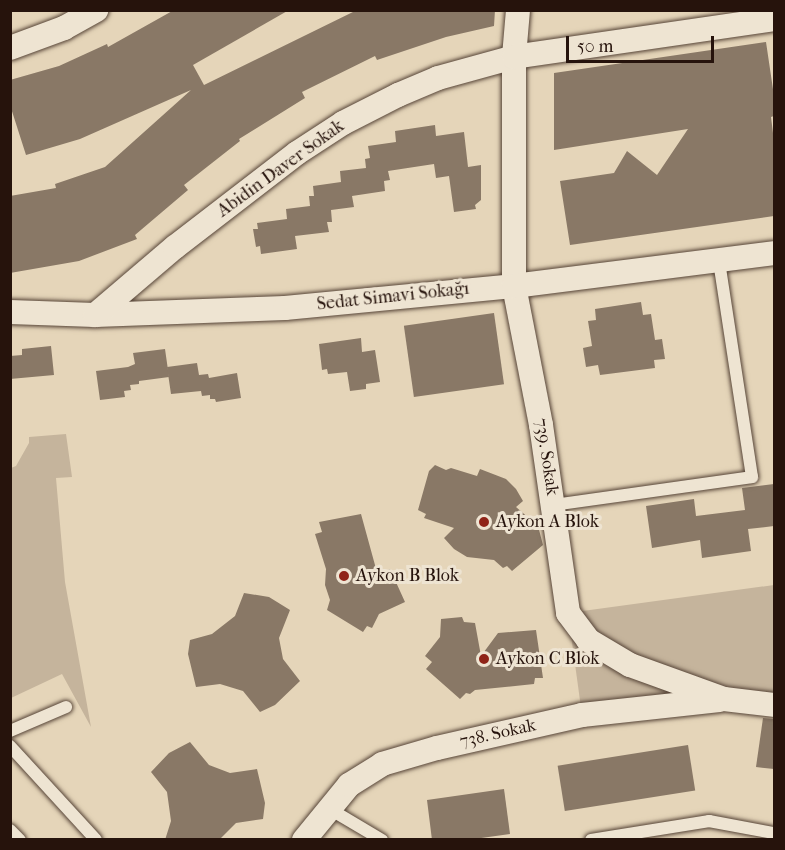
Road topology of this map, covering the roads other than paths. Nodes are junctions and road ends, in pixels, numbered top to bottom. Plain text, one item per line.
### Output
1 (96, 10) edge
2 (518, 10) edge
3 (774, 19) edge
4 (10, 48) edge
5 (514, 57) junction
6 (774, 253) edge
7 (718, 261) junction
8 (514, 285) junction
9 (10, 312) edge
10 (95, 315) junction
11 (553, 505) junction
12 (724, 699) junction
13 (774, 705) edge
14 (66, 707) dead end
15 (10, 731) edge
16 (10, 746) edge
17 (328, 808) junction
18 (10, 830) edge
19 (774, 832) edge
20 (20, 840) edge
21 (96, 840) edge
22 (304, 840) edge
23 (382, 840) edge
24 (591, 840) edge

1 - 4 street
2 - 5 street, 739. Sokak
3 - 5 street, Abidin Daver Sokak
5 - 8 street, 739. Sokak
5 - 10 street, Abidin Daver Sokak
6 - 7 street, Sedat Simavi Sokağı
7 - 8 street, Sedat Simavi Sokağı
7 - 11 lane
8 - 10 street, Sedat Simavi Sokağı
8 - 11 street, 739. Sokak
9 - 10 street, Sedat Simavi Sokağı
11 - 12 street, 739. Sokak
12 - 13 street, 739. Sokak
12 - 17 street, 738. Sokak
14 - 15 lane
16 - 21 lane
17 - 22 street, 738. Sokak
17 - 23 lane
18 - 20 lane
19 - 24 lane

